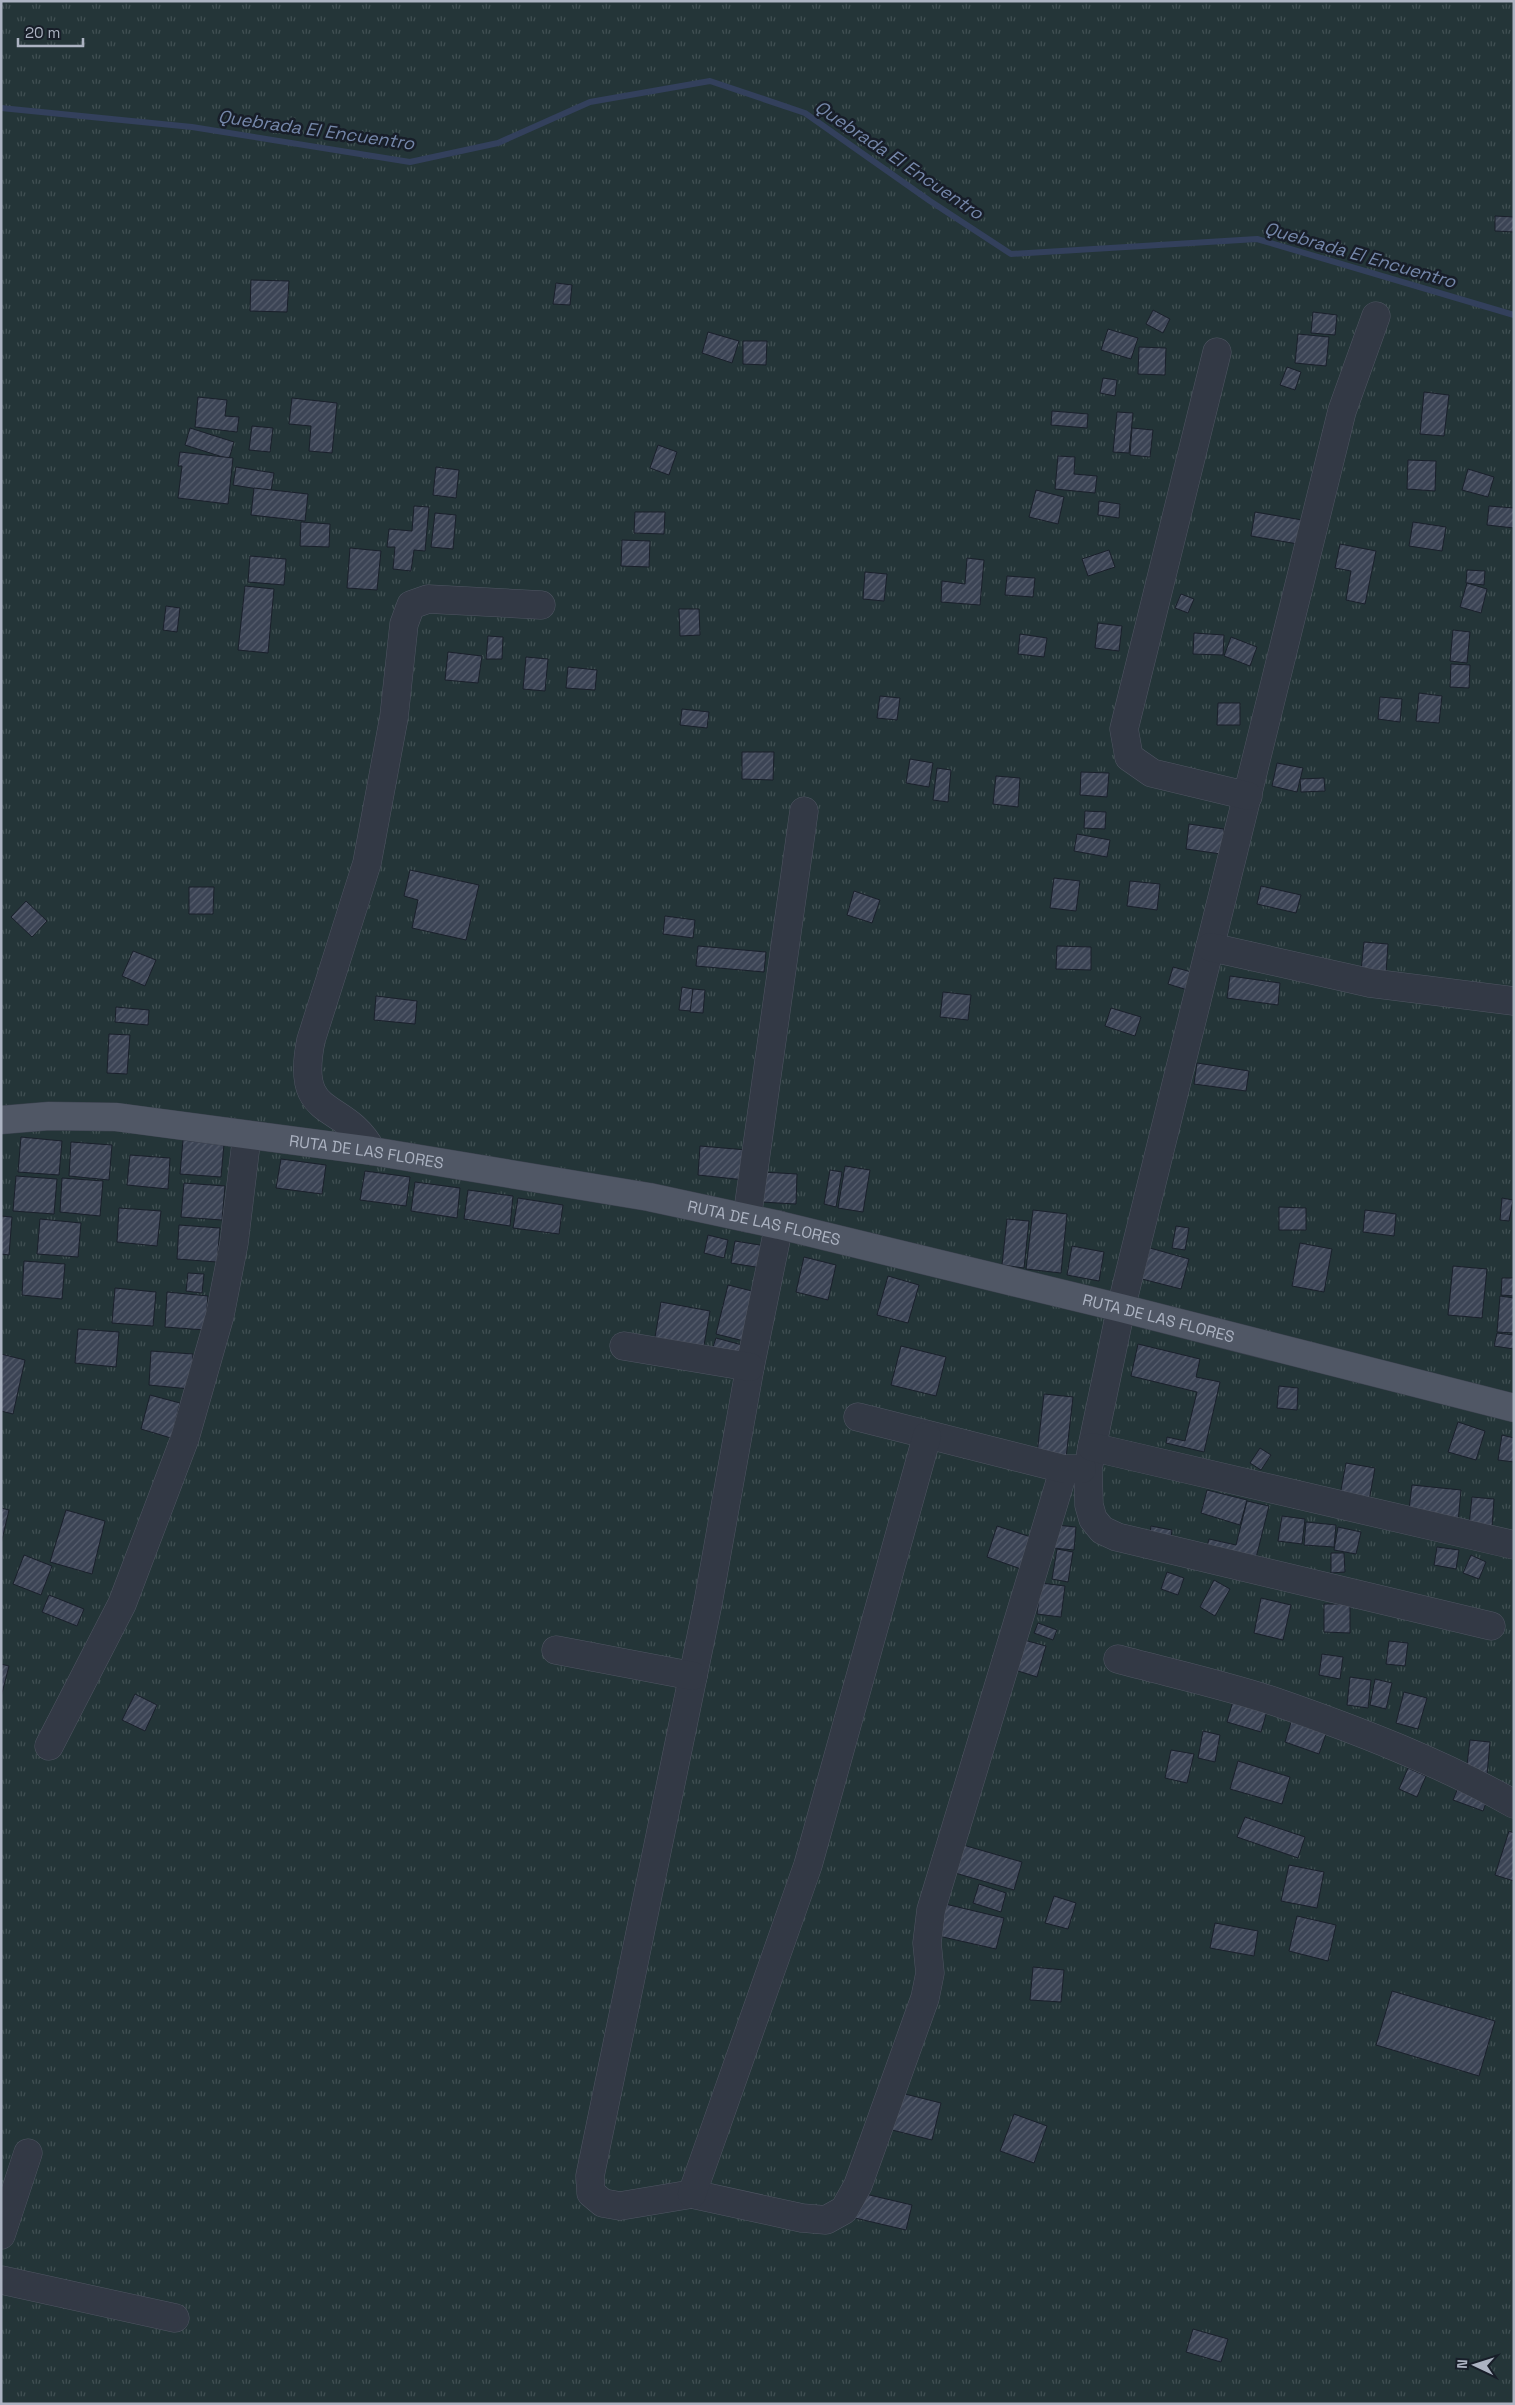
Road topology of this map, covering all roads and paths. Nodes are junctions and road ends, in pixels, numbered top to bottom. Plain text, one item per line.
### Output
1 (1376, 316) dead end
2 (1217, 352) dead end
3 (541, 605) dead end
4 (1248, 796) junction
5 (804, 811) dead end
6 (1210, 948) junction
7 (1514, 1001) edge
8 (1, 1120) edge
9 (247, 1134) junction
10 (372, 1151) junction
11 (747, 1218) junction
12 (779, 1225) junction
13 (1121, 1308) junction
14 (624, 1346) dead end
15 (750, 1367) junction
16 (1514, 1408) edge
17 (858, 1417) dead end
18 (927, 1436) junction
19 (1081, 1462) junction
20 (1514, 1545) edge
21 (1491, 1626) dead end
22 (556, 1650) dead end
23 (1118, 1659) dead end
24 (693, 1676) junction
25 (48, 1746) dead end
26 (1514, 1804) edge
27 (28, 2154) dead end
28 (692, 2194) junction
29 (1, 2235) edge
30 (1, 2280) edge
31 (175, 2318) dead end

1 - 4 street
2 - 4 street
3 - 10 street
4 - 6 street
5 - 11 street
6 - 7 street
6 - 13 street
8 - 9 main road, RUTA DE LAS FLORES
9 - 10 main road, RUTA DE LAS FLORES
9 - 25 street
10 - 11 main road, RUTA DE LAS FLORES
11 - 12 main road, RUTA DE LAS FLORES
12 - 13 main road, RUTA DE LAS FLORES
12 - 15 street
13 - 16 main road, RUTA DE LAS FLORES
13 - 19 street
14 - 15 street
15 - 24 street
17 - 18 street
18 - 19 street
18 - 28 street
19 - 20 street
19 - 21 street
19 - 28 street
22 - 24 street
23 - 26 street
24 - 28 street
27 - 29 street
30 - 31 street

